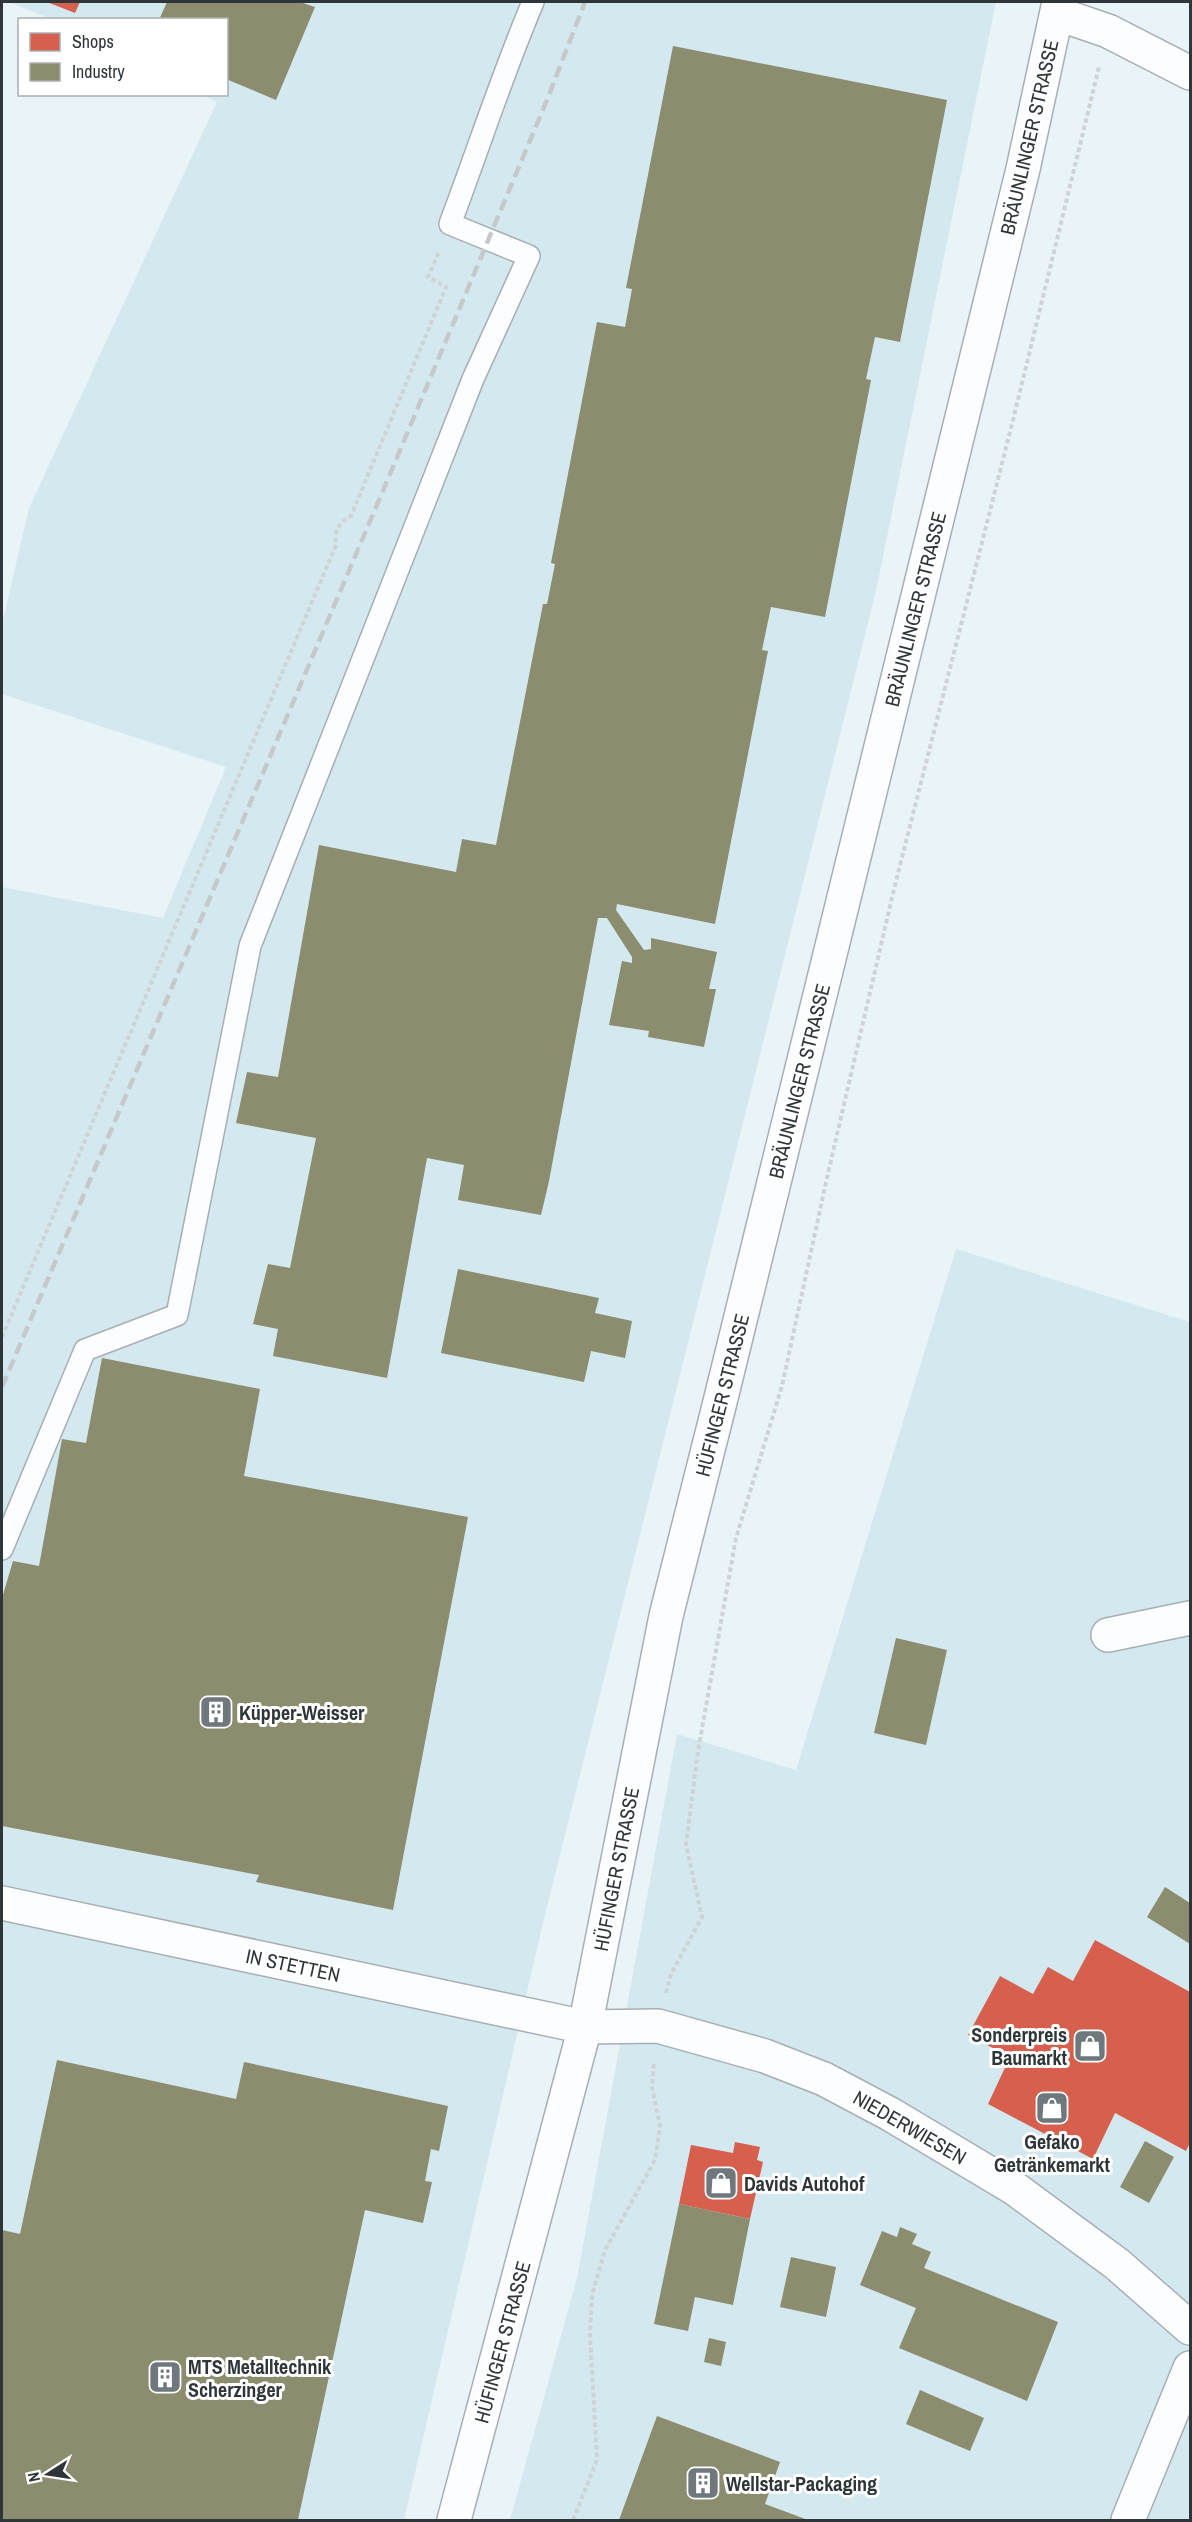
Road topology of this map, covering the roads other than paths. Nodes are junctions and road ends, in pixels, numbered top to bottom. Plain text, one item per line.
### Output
1 (533, 2) edge
2 (1058, 8) edge
3 (1191, 73) edge
4 (766, 1216) joint
5 (2, 1549) edge
6 (1191, 1618) edge
7 (1108, 1635) dead end
8 (2, 1903) edge
9 (585, 2027) junction
10 (1191, 2328) edge
11 (1191, 2368) edge
12 (454, 2520) edge
13 (1128, 2520) edge

1 - 5 lane
2 - 3 main road
2 - 4 main road, BRÄUNLINGER STRASSE
4 - 9 main road, HÜFINGER STRASSE
6 - 7 main road
8 - 9 main road, IN STETTEN
9 - 10 main road, NIEDERWIESEN
9 - 12 main road, HÜFINGER STRASSE
11 - 13 main road

